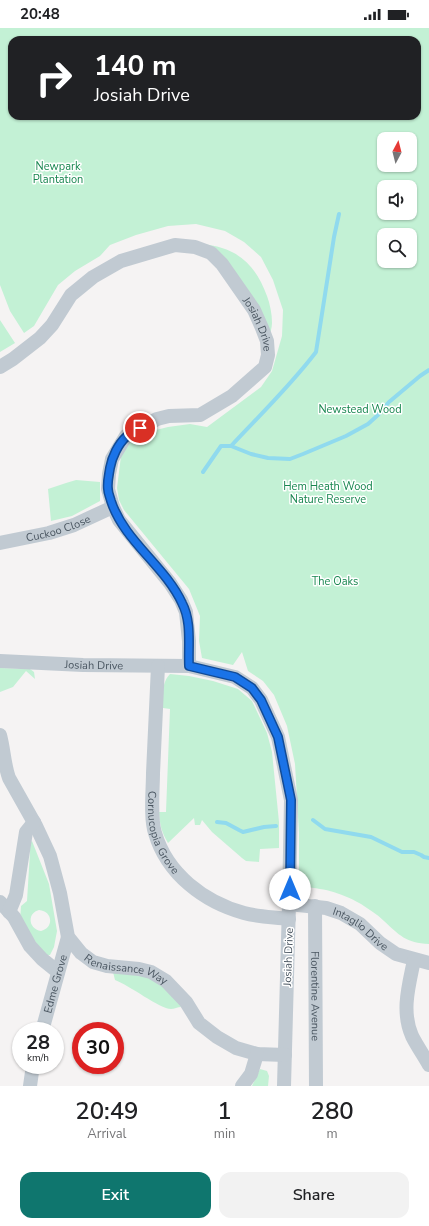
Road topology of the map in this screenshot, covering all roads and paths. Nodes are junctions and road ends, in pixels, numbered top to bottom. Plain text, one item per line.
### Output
1 (0, 367) edge
2 (113, 507) junction
3 (0, 542) edge
4 (0, 661) edge
5 (158, 666) junction
6 (189, 666) junction
7 (0, 736) edge
8 (34, 822) junction
9 (289, 904) junction
10 (315, 906) junction
11 (4, 907) edge
12 (289, 919) junction
13 (68, 937) junction
14 (414, 960) junction
15 (429, 963) edge
16 (58, 972) junction
17 (44, 1022) edge
18 (257, 1054) junction
19 (285, 1055) junction
20 (429, 1065) edge
21 (32, 1074) edge
22 (30, 1086) edge
23 (242, 1086) edge
24 (284, 1086) edge
25 (316, 1086) edge

1 - 2 street, Josiah Drive
2 - 3 street, Cuckoo Close
2 - 6 street, Josiah Drive
4 - 5 street, Josiah Drive
5 - 6 street, Josiah Drive
5 - 12 street, Cornucopia Grove
6 - 9 street, Josiah Drive
7 - 8 street, Renaissance Way
8 - 11 street
8 - 13 street, Renaissance Way
9 - 10 street, Intaglio Drive
9 - 12 street, Josiah Drive
10 - 14 street, Intaglio Drive
10 - 25 street, Florentine Avenue
11 - 16 street
12 - 19 street, Josiah Drive
13 - 16 street, Edme Grove
13 - 18 street, Renaissance Way
14 - 15 street, Intaglio Drive
14 - 20 street
16 - 17 street, Edme Grove
18 - 19 street, Renaissance Way
18 - 23 street
19 - 24 street, Josiah Drive
21 - 22 street

